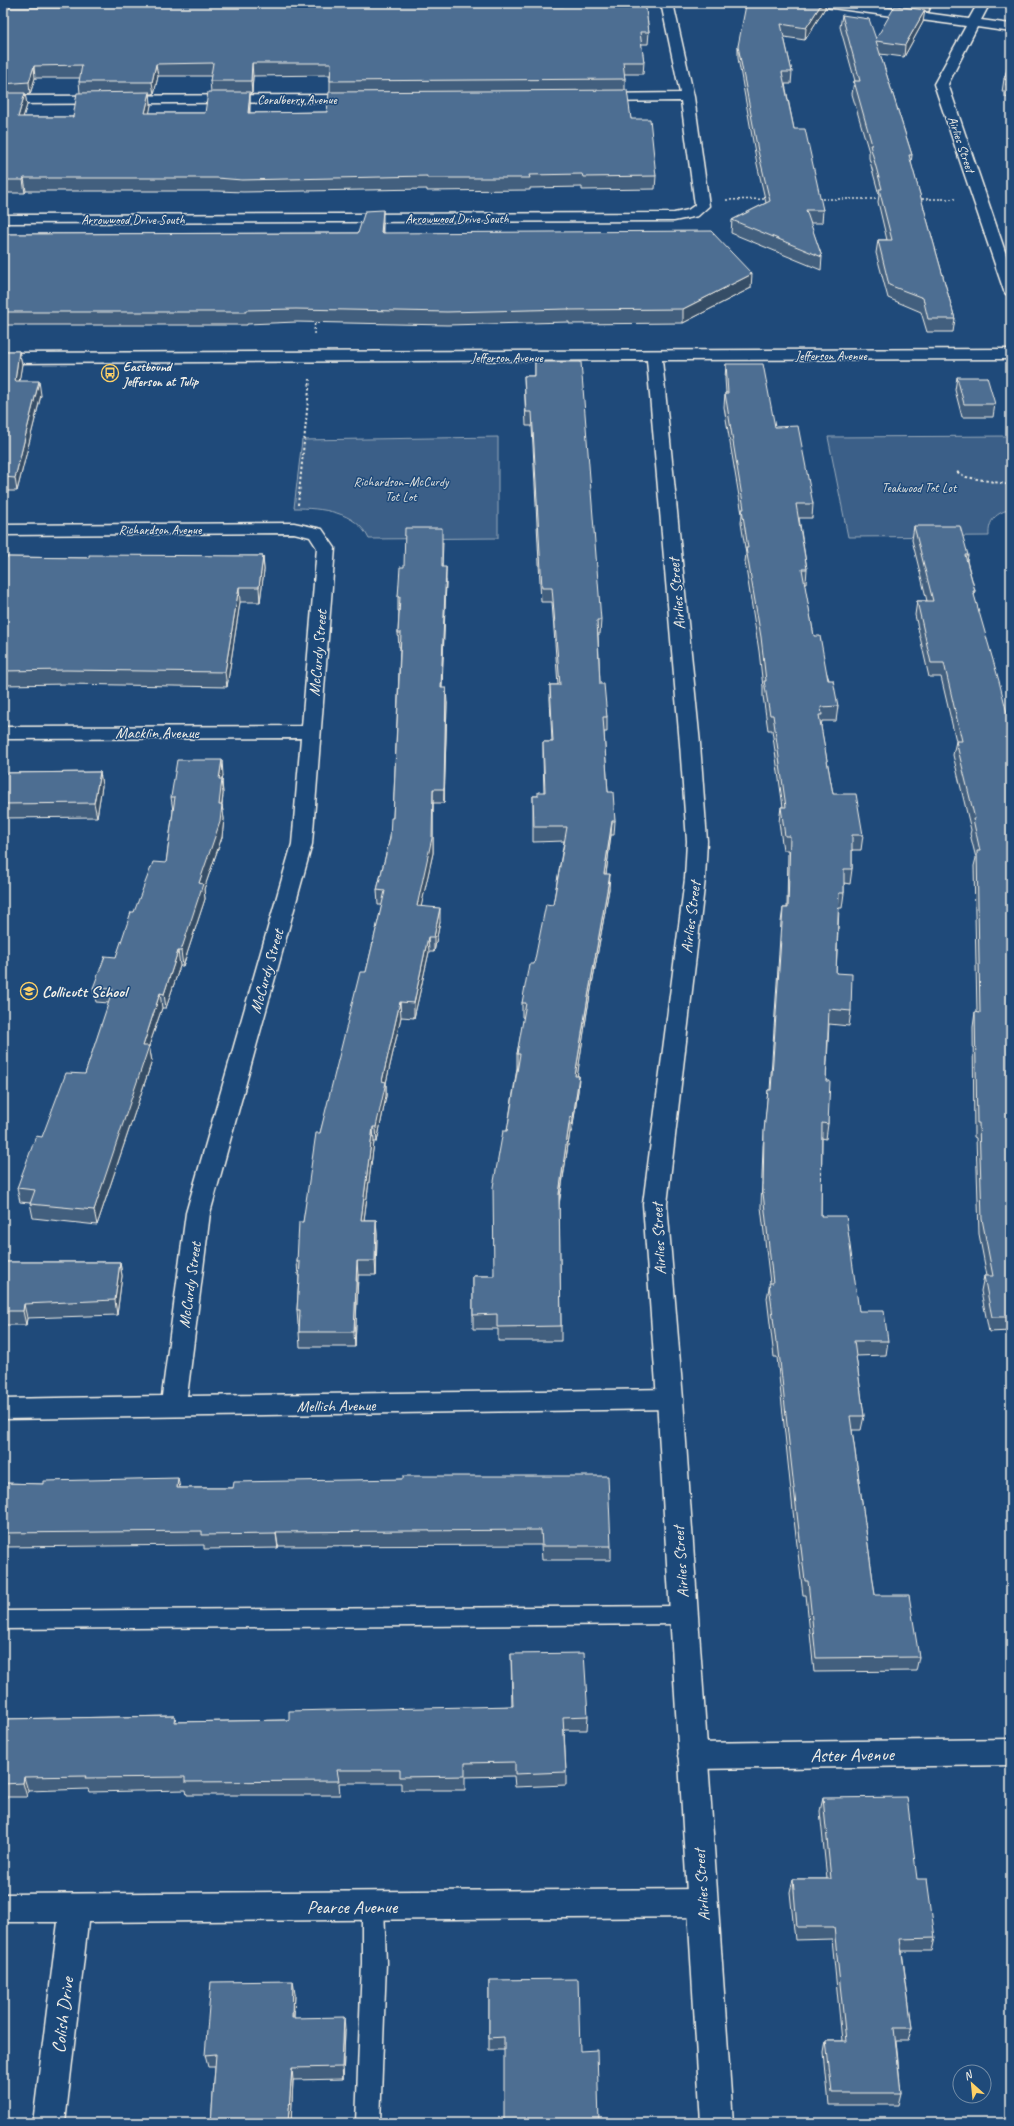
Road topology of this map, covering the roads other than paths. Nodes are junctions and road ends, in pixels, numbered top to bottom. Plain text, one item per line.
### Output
1 (667, 3) edge
2 (825, 3) edge
3 (984, 3) edge
4 (973, 23) junction
5 (1011, 28) edge
6 (687, 97) junction
7 (582, 98) edge
8 (368, 99) edge
9 (3, 100) edge
10 (3, 220) edge
11 (1011, 291) edge
12 (1011, 354) edge
13 (654, 357) junction
14 (3, 358) edge
15 (3, 530) edge
16 (316, 533) joint
17 (310, 732) junction
18 (3, 733) edge
19 (670, 1399) junction
20 (174, 1407) junction
21 (3, 1409) edge
22 (684, 1615) junction
23 (3, 1620) edge
24 (1011, 1754) edge
25 (692, 1756) junction
26 (702, 1903) junction
27 (373, 1906) junction
28 (3, 1908) edge
29 (75, 1908) junction
30 (48, 2123) edge
31 (368, 2123) edge
32 (717, 2123) edge

1 - 6 street
2 - 4 street
3 - 4 street, Airlies Street
4 - 5 street
4 - 11 street, Airlies Street
6 - 7 street
6 - 10 street, Arrowwood Drive South
8 - 9 street, Coralberry Avenue
12 - 13 street, Jefferson Avenue
13 - 14 street, Jefferson Avenue
13 - 19 street, Airlies Street
15 - 16 street, Richardson Avenue
16 - 17 street, McCurdy Street
17 - 18 street, Macklin Avenue
17 - 20 street, McCurdy Street
19 - 20 street, Mellish Avenue
19 - 22 street, Airlies Street
20 - 21 street, Mellish Avenue
22 - 23 lane
22 - 25 street, Airlies Street
24 - 25 street, Aster Avenue
25 - 26 street, Airlies Street
26 - 27 street, Pearce Avenue
26 - 32 street, Airlies Street
27 - 29 street, Pearce Avenue
27 - 31 lane
28 - 29 street, Pearce Avenue
29 - 30 street, Colish Drive

